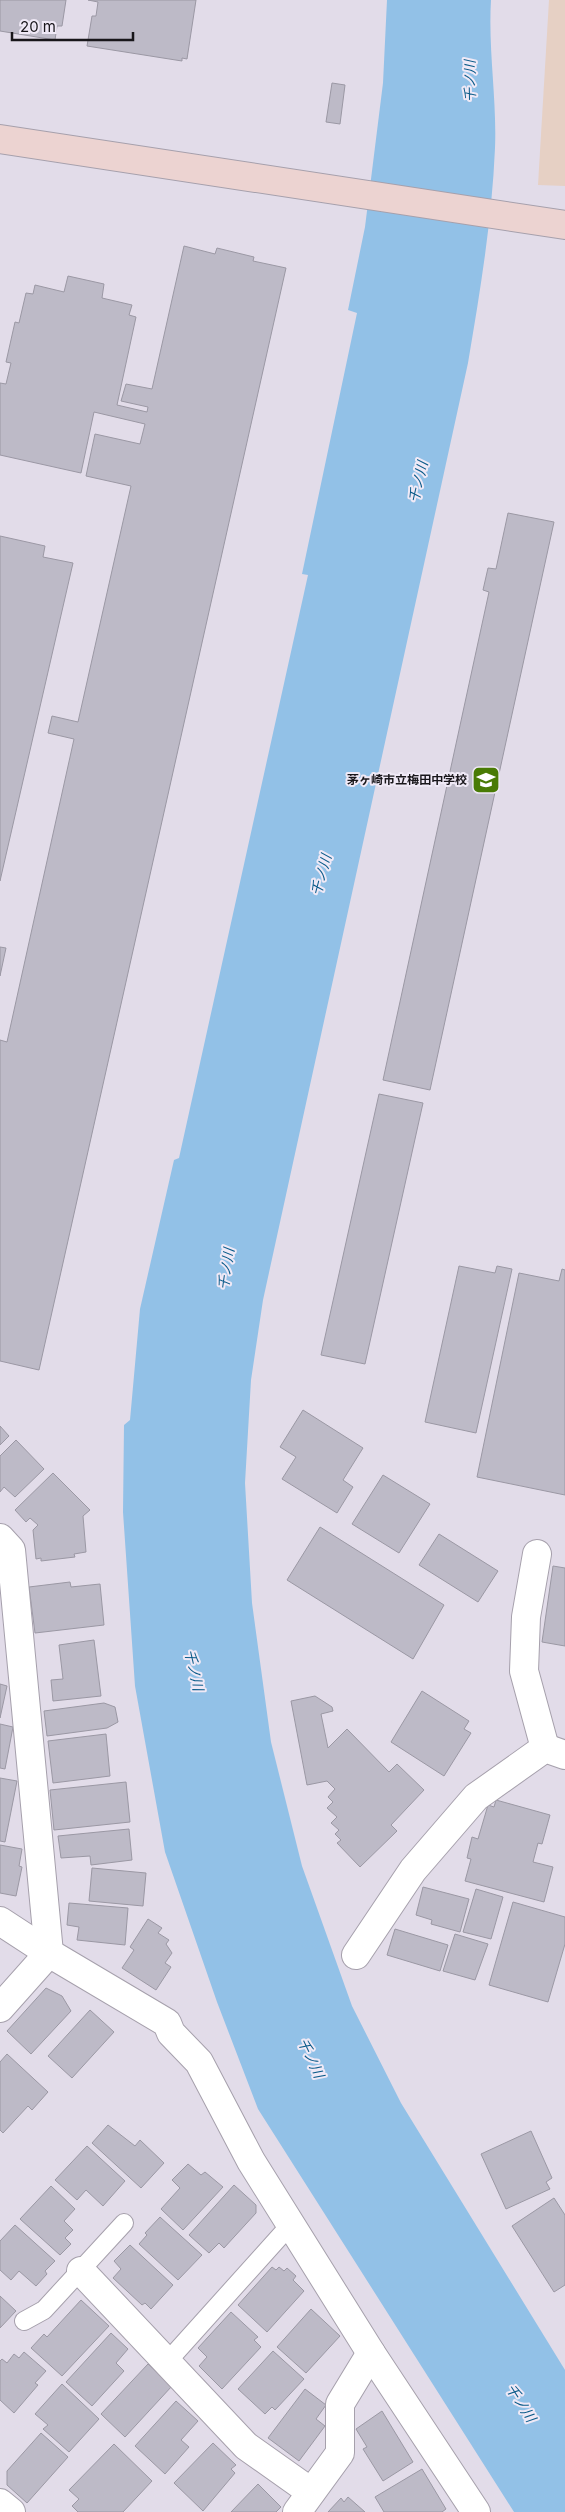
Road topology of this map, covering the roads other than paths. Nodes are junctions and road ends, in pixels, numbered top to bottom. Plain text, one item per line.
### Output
1 (0, 139) edge
2 (564, 220) edge
3 (0, 1538) edge
4 (537, 1554) dead end
5 (555, 1752) edge
6 (0, 1921) edge
7 (49, 1953) junction
8 (356, 1955) dead end
9 (0, 2008) edge
10 (124, 2223) dead end
11 (291, 2224) junction
12 (81, 2271) junction
13 (24, 2321) dead end
14 (371, 2352) junction
15 (168, 2362) junction
16 (0, 2502) edge
17 (304, 2502) edge
18 (11, 2512) edge
19 (476, 2512) edge

1 - 2 street
3 - 7 street
4 - 5 street
5 - 8 street
6 - 7 street
7 - 9 street
7 - 11 street
10 - 12 lane
11 - 14 street
11 - 15 lane
12 - 13 lane
12 - 15 street
14 - 17 street
14 - 19 street
15 - 17 street
16 - 18 street

